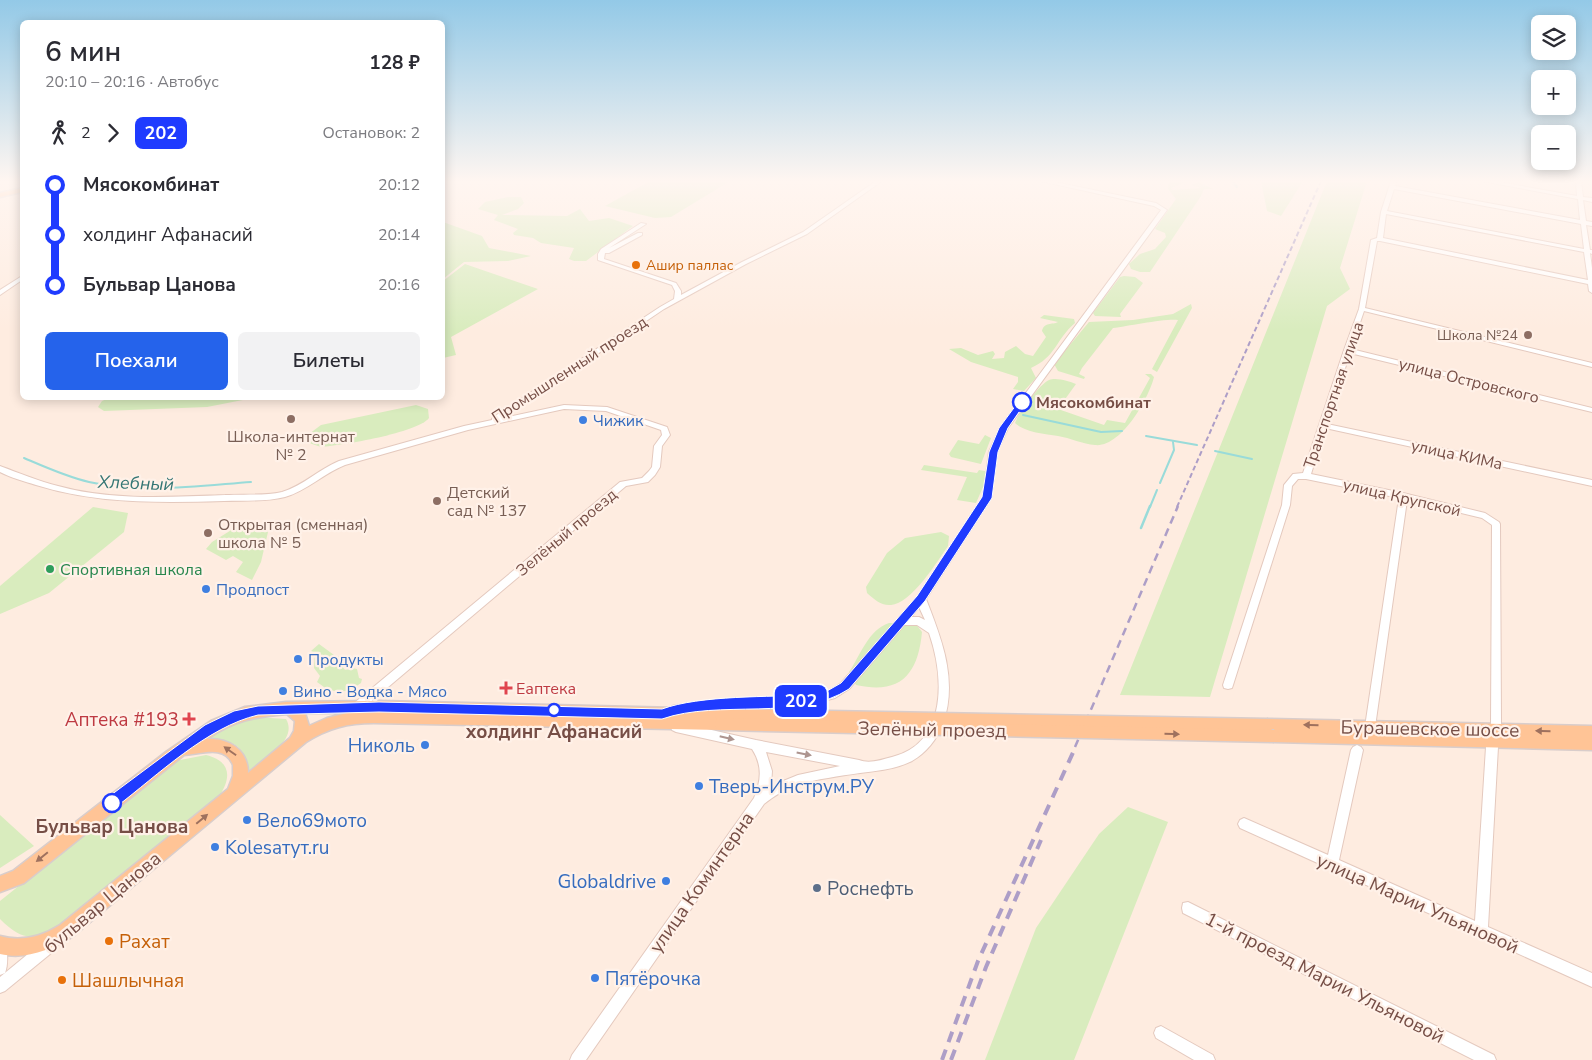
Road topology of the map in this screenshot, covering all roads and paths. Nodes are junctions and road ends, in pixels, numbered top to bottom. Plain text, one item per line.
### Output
1 (633, 230) edge
2 (809, 230) edge
3 (1149, 230) edge
4 (1381, 230) edge
5 (1482, 230) edge
6 (1585, 230) edge
7 (640, 234) dead end
8 (1380, 239) junction
9 (1590, 251) edge
10 (600, 257) junction
11 (20, 279) edge
12 (1591, 283) edge
13 (1592, 291) edge
14 (0, 293) edge
15 (677, 300) junction
16 (1362, 310) junction
17 (1347, 350) junction
18 (1592, 364) edge
19 (1592, 410) edge
20 (491, 423) junction
21 (1322, 425) junction
22 (0, 469) edge
23 (1306, 476) junction
24 (1592, 483) edge
25 (1403, 496) junction
26 (921, 598) junction
27 (902, 621) junction
28 (933, 632) junction
29 (1228, 685) dead end
30 (286, 708) junction
31 (354, 712) junction
32 (663, 719) junction
33 (1370, 727) junction
34 (1271, 730) junction
35 (1499, 730) junction
36 (1592, 732) edge
37 (1489, 741) junction
38 (1592, 744) edge
39 (756, 745) junction
40 (288, 749) junction
41 (1357, 750) dead end
42 (177, 752) junction
43 (866, 766) junction
44 (233, 794) junction
45 (755, 805) junction
46 (1244, 824) dead end
47 (1332, 864) junction
48 (18, 877) junction
49 (0, 884) edge
50 (0, 890) edge
51 (1188, 908) dead end
52 (70, 928) junction
53 (1481, 931) junction
54 (0, 947) edge
55 (0, 968) edge
56 (1592, 980) edge
57 (0, 986) edge
58 (1160, 1033) dead end
59 (577, 1060) edge
60 (1208, 1060) edge
61 (1489, 1060) edge

1 - 10 street
2 - 15 street, Промышленный проезд
3 - 26 street
4 - 8 street, Транспортная улица
5 - 9 street
6 - 9 street
7 - 10 street
8 - 12 street
8 - 16 street, Транспортная улица
9 - 12 street
10 - 15 street
11 - 14 street
12 - 13 street
15 - 20 street, Промышленный проезд
16 - 17 street, Транспортная улица
16 - 18 street
17 - 19 street, улица Островского
17 - 21 street, Транспортная улица
20 - 22 street, Промышленный проезд
20 - 31 street, Зелёный проезд
21 - 23 street, Транспортная улица
21 - 24 street, улица КИМа
23 - 25 street, улица Крупской
23 - 29 street, Транспортная улица
25 - 33 street
25 - 35 street, улица Крупской
26 - 27 street
26 - 28 street, улица Коминтерна
27 - 28 street
27 - 32 street
28 - 43 street, улица Коминтерна
30 - 31 main road, Зелёный проезд
30 - 40 main road
30 - 42 main road
31 - 32 main road, Зелёный проезд
31 - 40 main road, бульвар Цанова
32 - 34 main road, Зелёный проезд, bridge
32 -> 39 street
33 -> 34 main road, Бурашевское шоссе
33 - 35 main road, Бурашевское шоссе
34 - 37 main road, Бурашевское шоссе
36 -> 35 main road, Бурашевское шоссе
37 - 38 main road, Бурашевское шоссе
37 - 53 street
39 -> 43 street
39 - 45 street
40 - 44 main road, бульвар Цанова
41 - 47 street
44 -> 42 main road
42 -> 48 main road
43 - 45 street, улица Коминтерна
52 -> 44 main road, бульвар Цанова
45 - 59 street, улица Коминтерна
46 - 47 street, улица Марии Ульяновой
47 - 53 street, улица Марии Ульяновой
48 - 49 main road
48 - 50 street
51 - 61 street, 1-й проезд Марии Ульяновой
52 - 54 main road
52 - 57 street, бульвар Цанова
53 - 56 street, улица Марии Ульяновой
54 - 55 street
58 - 60 street

